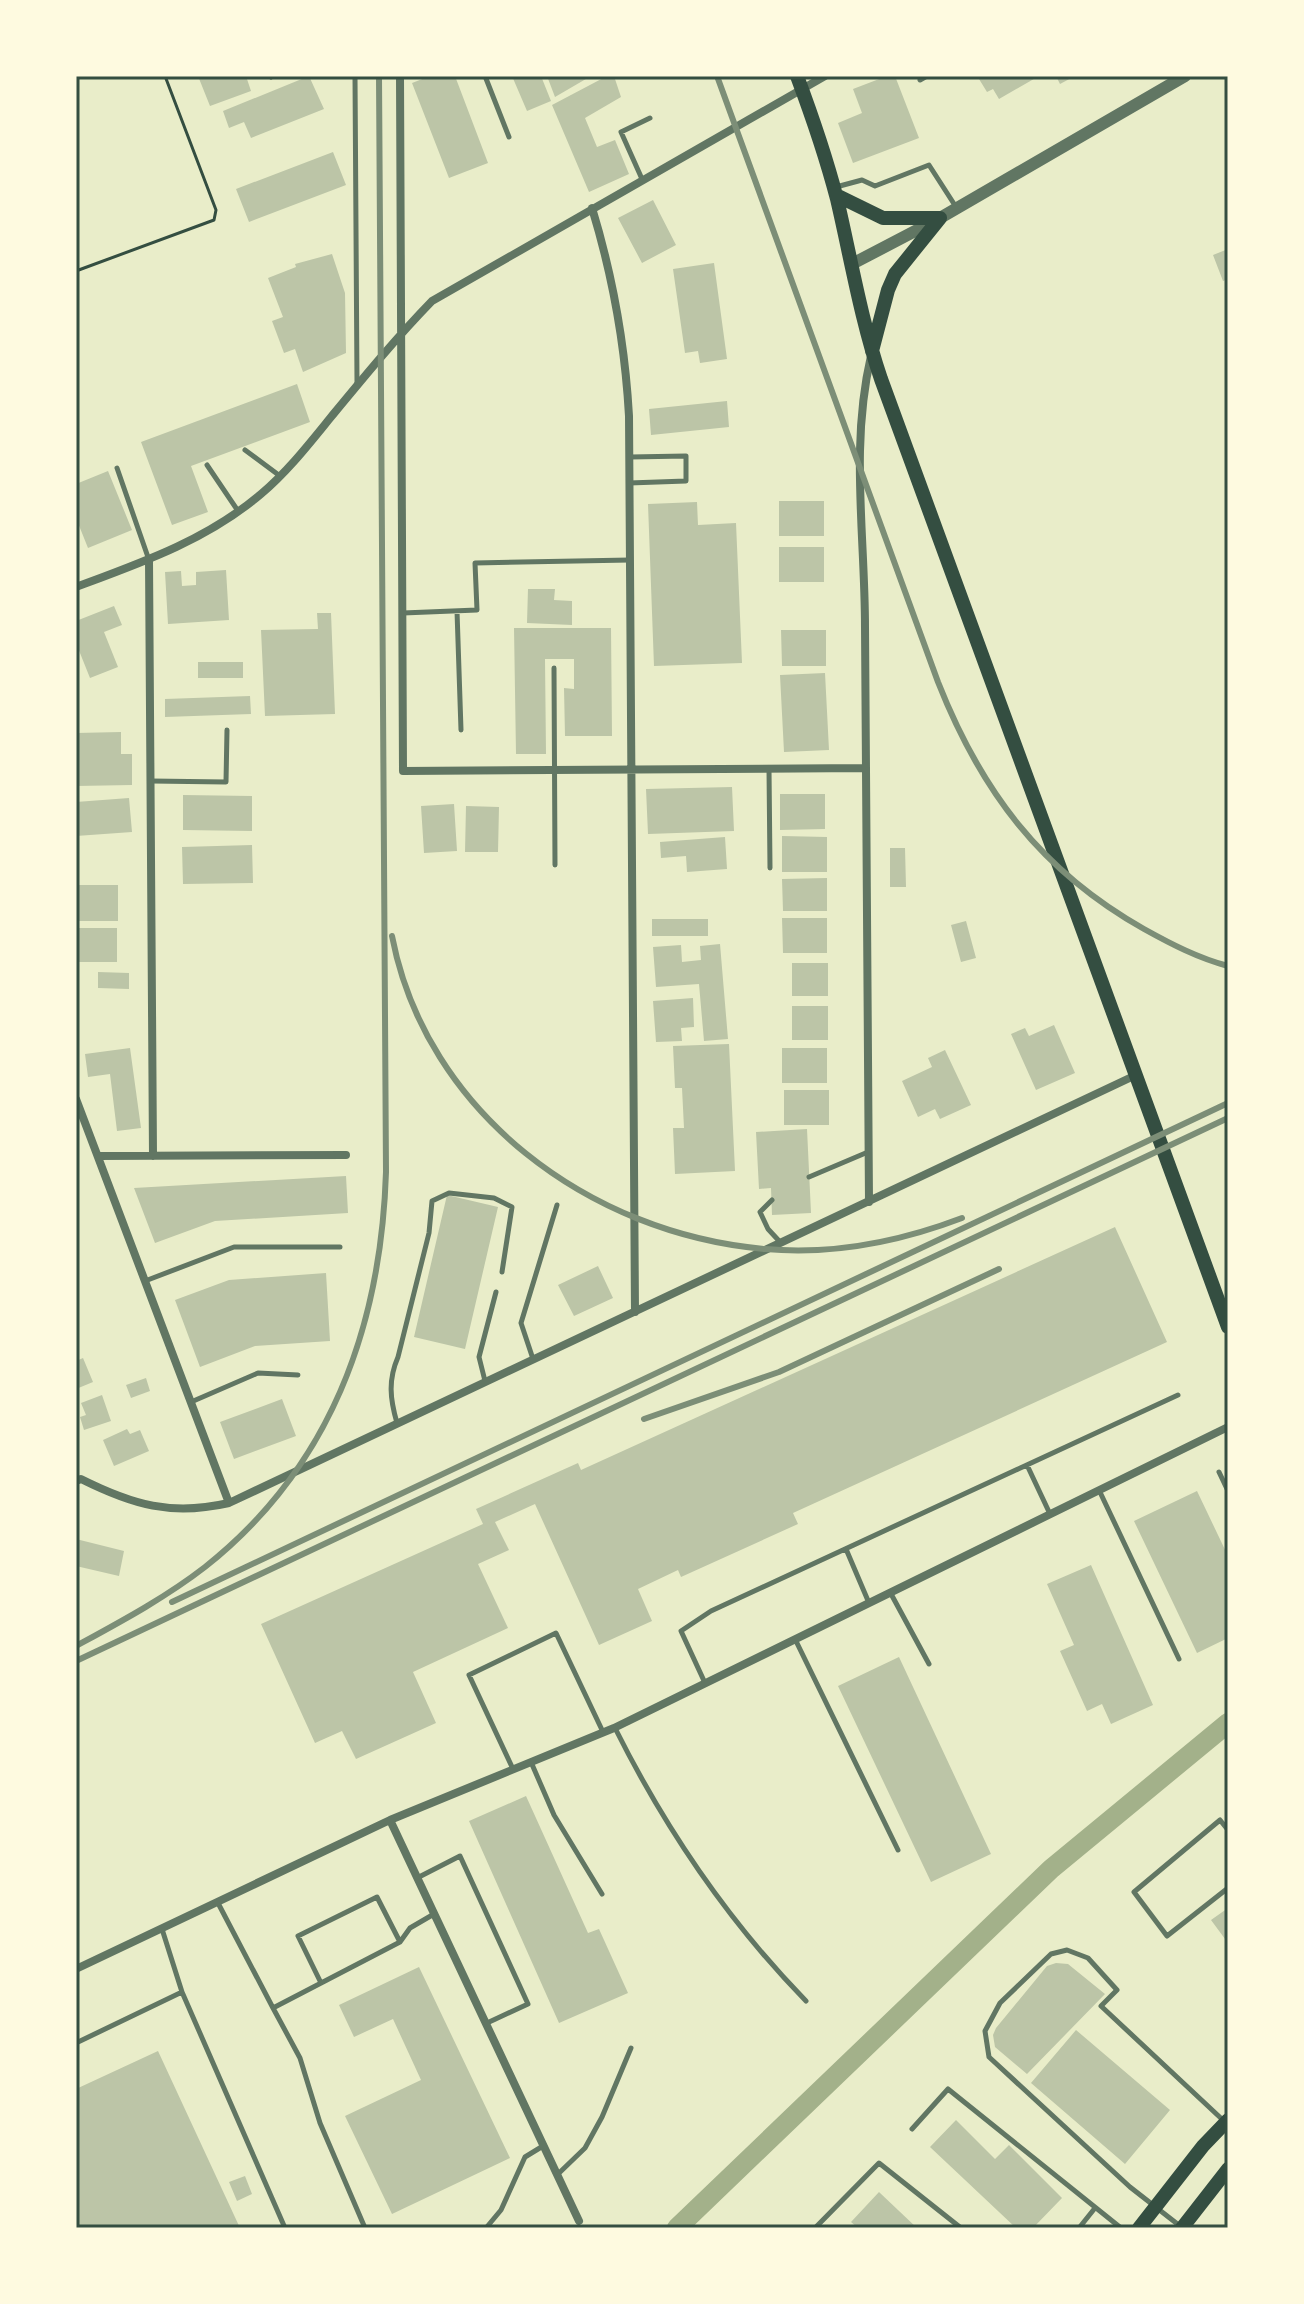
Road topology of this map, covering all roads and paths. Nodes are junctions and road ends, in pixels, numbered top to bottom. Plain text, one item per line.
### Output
1 (165, 76) edge
2 (355, 76) edge
3 (400, 76) edge
4 (485, 76) edge
5 (825, 76) edge
6 (927, 76) edge
7 (1185, 76) edge
8 (920, 80) dead end
9 (799, 82) edge
10 (650, 118) dead end
11 (509, 137) dead end
12 (642, 179) junction
13 (835, 192) junction
14 (592, 208) junction
15 (956, 208) junction
16 (940, 218) junction
17 (852, 264) junction
18 (76, 271) edge
19 (401, 332) junction
20 (872, 351) junction
21 (357, 386) junction
22 (245, 450) dead end
23 (630, 457) junction
24 (207, 465) dead end
25 (117, 468) dead end
26 (280, 476) junction
27 (629, 483) junction
28 (238, 511) junction
29 (149, 560) junction
30 (630, 560) junction
31 (76, 587) edge
32 (457, 611) junction
33 (402, 613) junction
34 (554, 668) dead end
35 (227, 730) dead end
36 (461, 730) dead end
37 (866, 768) junction
38 (769, 769) junction
39 (555, 770) junction
40 (632, 770) junction
41 (151, 781) junction
42 (555, 865) dead end
43 (770, 868) dead end
44 (1137, 1075) junction
45 (76, 1099) edge
46 (868, 1152) junction
47 (346, 1155) dead end
48 (98, 1156) junction
49 (153, 1156) junction
50 (809, 1177) dead end
51 (772, 1200) dead end
52 (869, 1202) junction
53 (557, 1205) dead end
54 (781, 1243) junction
55 (340, 1247) dead end
56 (502, 1272) dead end
57 (145, 1281) junction
58 (496, 1292) dead end
59 (635, 1312) junction
60 (1228, 1327) edge
61 (533, 1360) junction
62 (298, 1375) dead end
63 (485, 1382) junction
64 (1178, 1395) dead end
65 (191, 1402) junction
66 (398, 1424) junction
67 (1228, 1427) edge
68 (1027, 1465) junction
69 (1219, 1472) dead end
70 (78, 1478) edge
71 (1099, 1490) junction
72 (1228, 1491) edge
73 (229, 1503) junction
74 (1050, 1514) junction
75 (846, 1549) junction
76 (890, 1592) junction
77 (869, 1603) junction
78 (795, 1639) junction
79 (1179, 1659) dead end
80 (929, 1664) dead end
81 (705, 1683) junction
82 (614, 1728) junction
83 (603, 1732) junction
84 (531, 1762) junction
85 (513, 1769) junction
86 (390, 1820) junction
87 (1228, 1830) edge
88 (898, 1850) dead end
89 (417, 1878) junction
90 (1228, 1888) edge
91 (602, 1894) dead end
92 (217, 1902) junction
93 (434, 1914) junction
94 (161, 1928) junction
95 (400, 1942) junction
96 (76, 1969) edge
97 (321, 1983) junction
98 (182, 1992) junction
99 (806, 2001) dead end
100 (273, 2008) junction
101 (486, 2023) junction
102 (76, 2043) edge
103 (631, 2048) dead end
104 (1227, 2121) edge
105 (912, 2129) dead end
106 (543, 2146) junction
107 (1228, 2169) edge
108 (557, 2175) junction
109 (1095, 2208) junction
110 (1155, 2208) junction
111 (579, 2221) dead end
112 (285, 2228) edge
113 (365, 2228) edge
114 (486, 2228) edge
115 (815, 2228) edge
116 (961, 2228) edge
117 (1079, 2228) edge
118 (1121, 2228) edge
119 (1139, 2228) edge
120 (1182, 2228) edge

1 - 18 path
2 - 21 lane
3 - 19 street
4 - 11 lane
5 - 9 street
6 - 8 lane
7 - 15 street
9 - 12 street
9 - 13 main road
10 - 12 lane
12 - 14 street
13 - 15 lane
13 - 16 main road
13 - 17 main road
14 - 19 street
14 - 23 street
15 - 16 street
16 - 17 street
16 - 20 main road
17 - 20 main road
19 - 21 street
19 - 33 street
20 - 37 street
20 - 44 main road
21 - 26 street
22 - 26 lane
23 - 27 street
23 - 27 lane
24 - 28 lane
25 - 29 lane
26 - 28 street
27 - 30 street
28 - 29 street
29 - 31 street
29 - 41 street
30 - 32 lane
30 - 40 street
32 - 33 lane
32 - 36 lane
33 - 39 street
34 - 39 lane
35 - 41 lane
37 - 38 street
37 - 46 street
38 - 40 street
38 - 43 lane
39 - 40 street
39 - 42 lane
40 - 59 street
41 - 49 street
44 - 52 street
44 - 60 main road
45 - 48 street
46 - 50 lane
46 - 52 street
47 - 49 street
48 - 49 street
48 - 57 street
51 - 54 lane
52 - 54 street
53 - 61 lane
54 - 59 street
55 - 57 lane
56 - 66 lane
57 - 65 street
58 - 63 lane
59 - 61 street
61 - 63 street
62 - 65 lane
63 - 66 street
64 - 68 lane
65 - 73 street
66 - 73 street
67 - 71 street
68 - 74 lane
68 - 75 lane
69 - 72 lane
70 - 73 street
71 - 74 street
71 - 79 lane
74 - 76 street
75 - 77 lane
75 - 81 lane
76 - 77 street
76 - 80 lane
77 - 78 street
78 - 81 street
78 - 88 lane
81 - 82 street
82 - 83 street
82 - 99 lane
83 - 84 street
83 - 85 lane
84 - 85 street
84 - 91 lane
85 - 86 street
86 - 89 street
86 - 92 street
87 - 90 lane
89 - 93 street
89 - 101 lane
92 - 94 street
92 - 100 lane
93 - 95 lane
93 - 101 street
94 - 96 street
94 - 98 lane
95 - 97 lane
95 - 97 lane
97 - 100 lane
98 - 102 lane
98 - 112 lane
100 - 113 lane
101 - 106 street
103 - 108 lane
104 - 110 main road
104 - 110 lane
105 - 109 lane
106 - 108 street
106 - 114 lane
107 - 120 main road
108 - 111 street
109 - 117 lane
109 - 118 lane
110 - 119 main road
110 - 120 lane
115 - 116 lane

